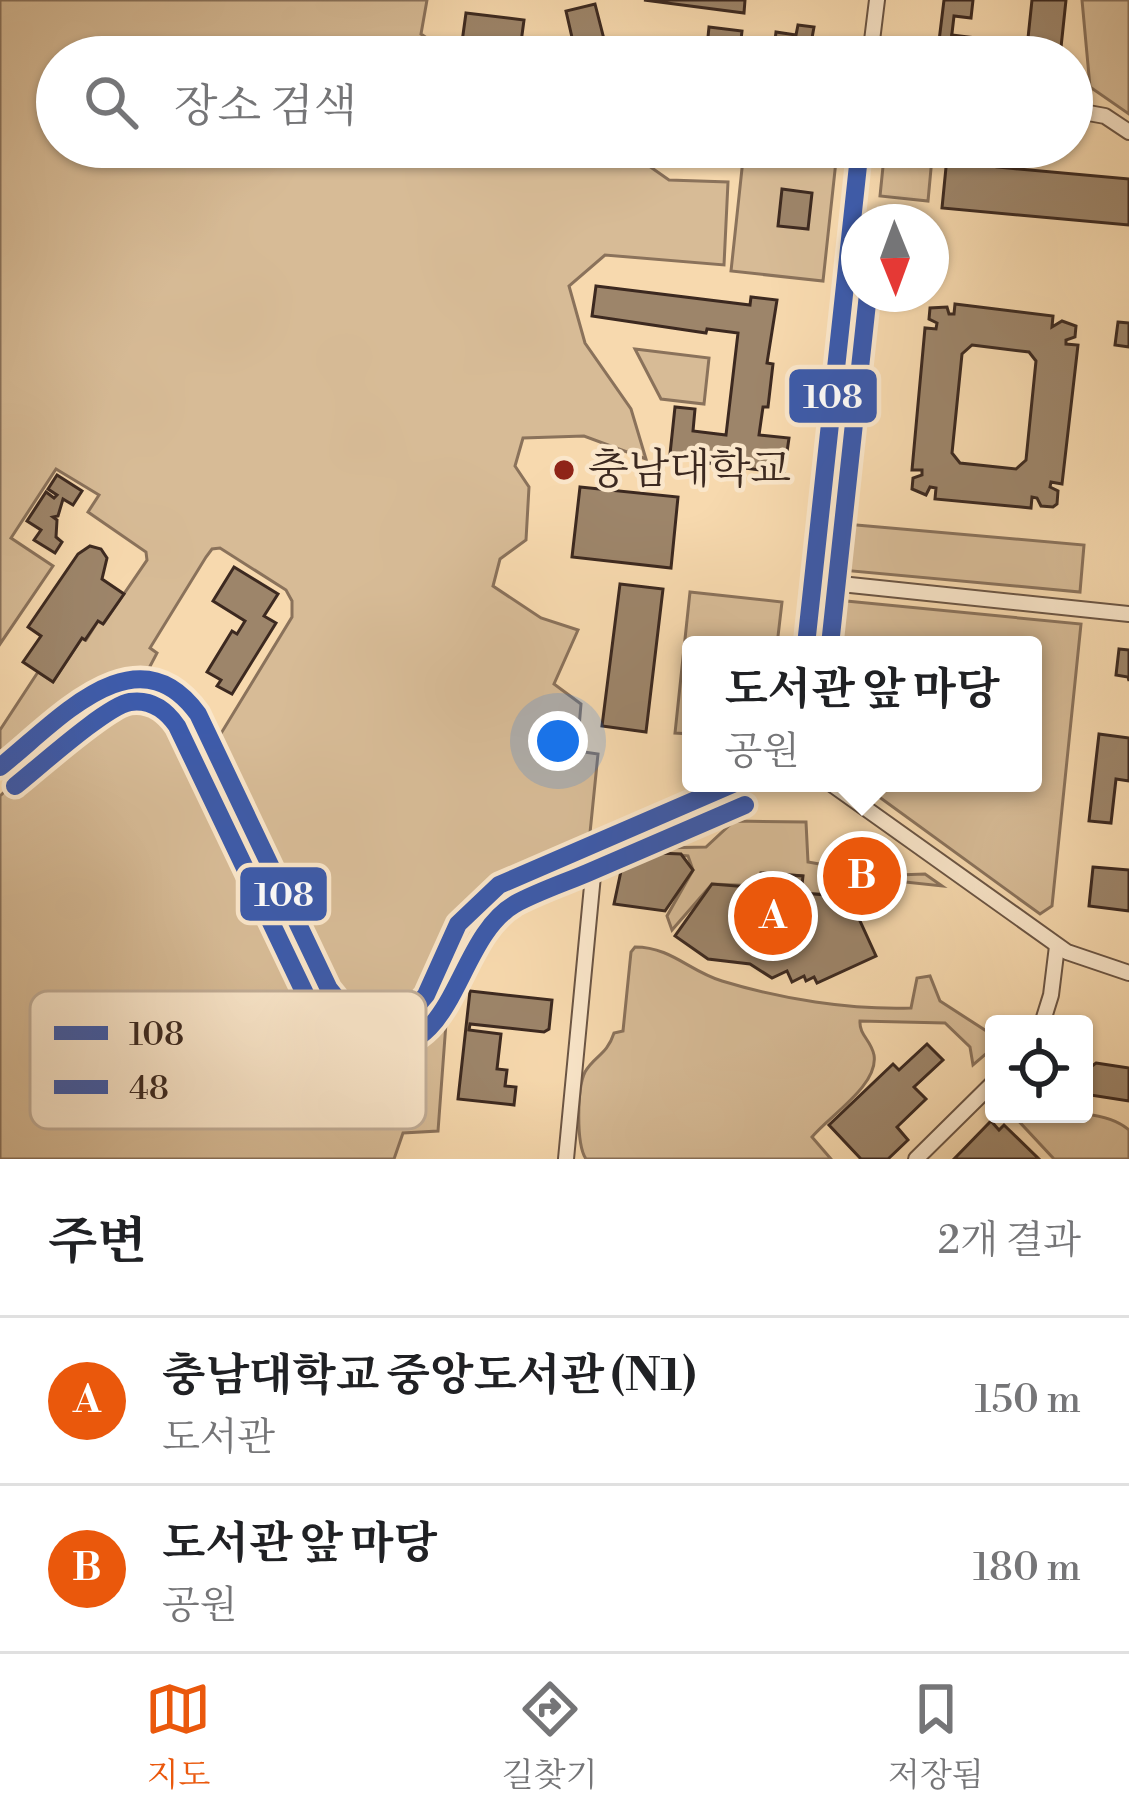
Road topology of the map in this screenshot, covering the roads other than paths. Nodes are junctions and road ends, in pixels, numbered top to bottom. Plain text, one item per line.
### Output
1 (877, 0) edge
2 (873, 36) edge
3 (1093, 114) edge
4 (1129, 132) edge
5 (858, 168) edge
6 (812, 581) junction
7 (1129, 614) edge
8 (807, 636) edge
9 (0, 767) edge
10 (715, 792) edge
11 (843, 792) edge
12 (596, 844) junction
13 (1057, 946) junction
14 (1129, 973) edge
15 (330, 991) edge
16 (425, 991) edge
17 (1045, 1015) edge
18 (985, 1091) edge
19 (566, 1159) edge
20 (916, 1159) edge

1 - 2 street
3 - 4 street
5 - 6 street
6 - 7 street
6 - 8 street
9 - 15 street
10 - 12 street
11 - 13 street
12 - 16 street
12 - 19 street
13 - 14 street
13 - 17 street
18 - 20 street

